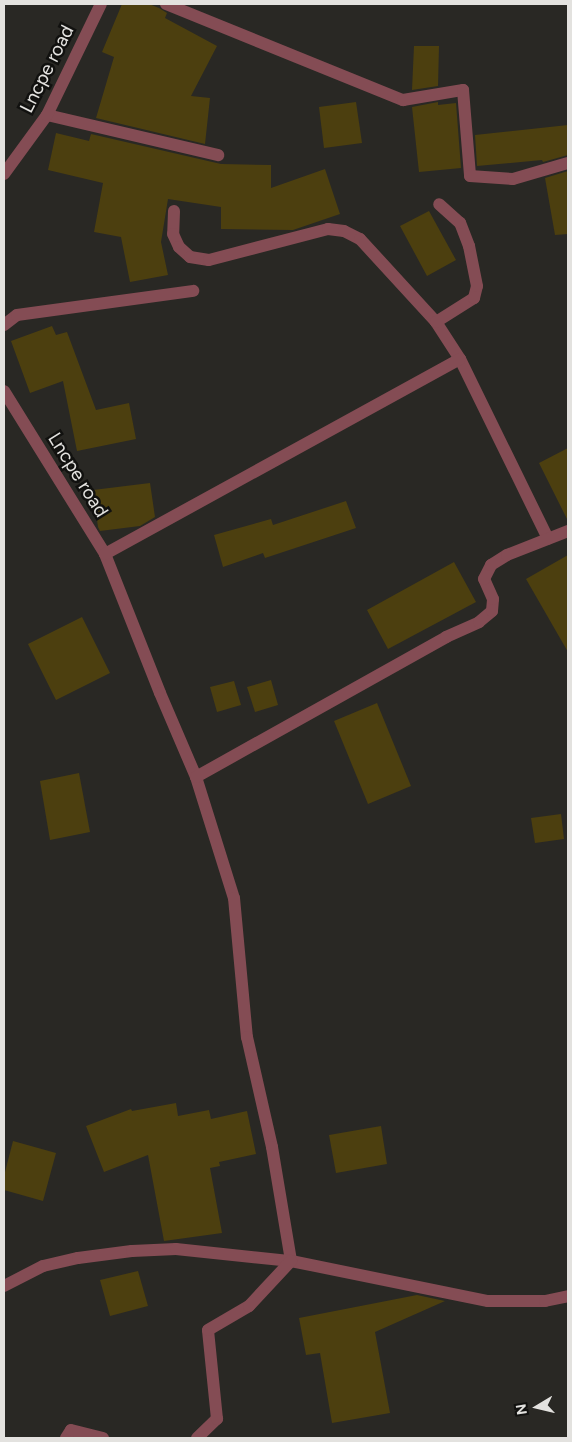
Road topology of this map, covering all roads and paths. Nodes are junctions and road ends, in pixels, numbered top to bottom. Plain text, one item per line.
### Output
1 (101, 4) edge
2 (166, 4) edge
3 (47, 115) junction
4 (218, 155) dead end
5 (568, 163) edge
6 (4, 174) edge
7 (440, 204) dead end
8 (174, 211) dead end
9 (193, 291) dead end
10 (436, 322) junction
11 (4, 325) edge
12 (460, 359) junction
13 (4, 391) edge
14 (568, 531) edge
15 (548, 539) junction
16 (105, 554) junction
17 (196, 777) junction
18 (291, 1262) junction
19 (4, 1286) edge
20 (568, 1296) edge
21 (66, 1438) edge
22 (103, 1438) edge
23 (197, 1438) edge

1 - 3 street, Lncpe road
2 - 5 street
3 - 4 street
3 - 6 street, Lncpe road
7 - 10 street
8 - 10 street
9 - 11 street
10 - 12 street
12 - 15 street
12 - 16 street
13 - 16 street, Lncpe road
14 - 15 street
15 - 17 street
16 - 17 street, Lncpe road
17 - 18 street, Lncpe road
18 - 19 street
18 - 20 street
18 - 23 street
21 - 22 street

